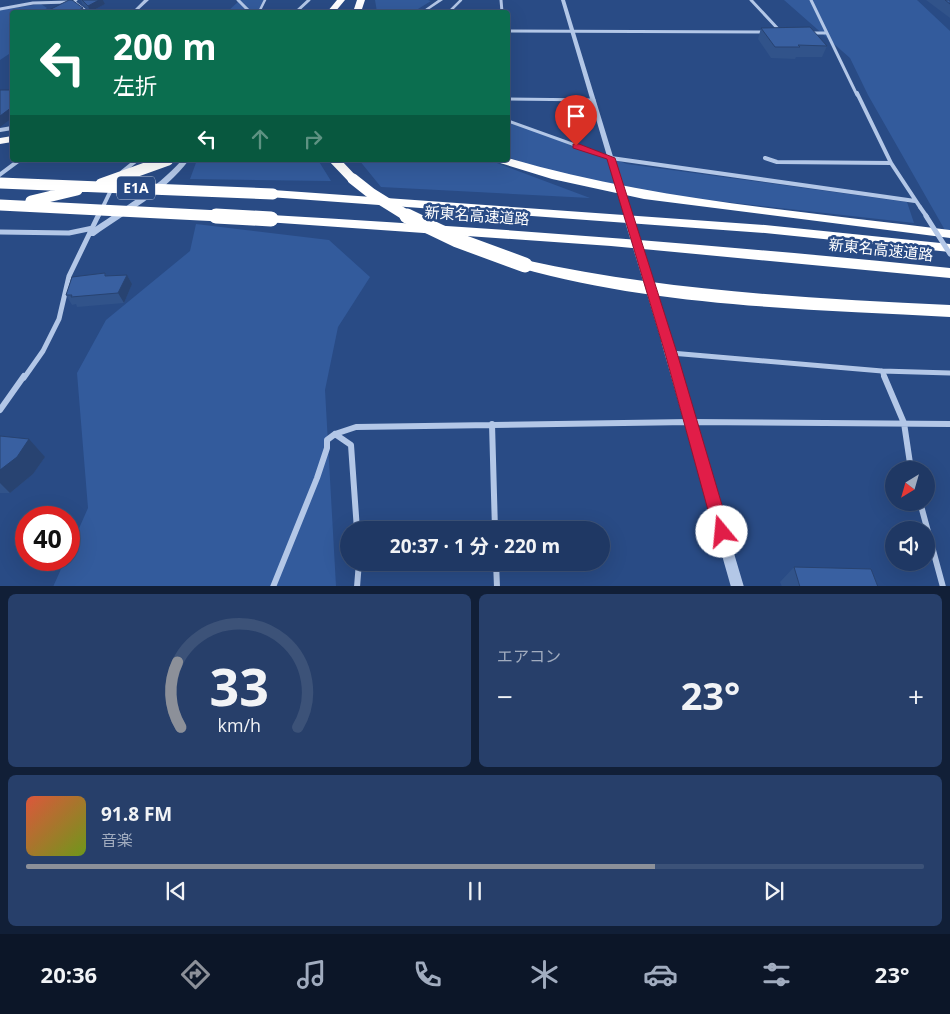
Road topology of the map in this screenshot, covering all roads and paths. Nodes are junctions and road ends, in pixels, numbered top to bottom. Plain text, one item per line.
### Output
1 (147, 0) edge
2 (238, 0) edge
3 (309, 0) edge
4 (342, 0) edge
5 (441, 0) edge
6 (461, 0) edge
7 (564, 0) edge
8 (752, 0) edge
9 (811, 0) edge
10 (75, 1) edge
11 (0, 9) edge
12 (85, 10) edge
13 (136, 10) edge
14 (248, 10) edge
15 (298, 10) edge
16 (333, 10) edge
17 (427, 10) edge
18 (451, 10) edge
19 (510, 31) edge
20 (780, 32) junction
21 (790, 32) edge
22 (574, 33) junction
23 (808, 33) edge
24 (827, 33) junction
25 (510, 99) edge
26 (594, 100) junction
27 (510, 122) edge
28 (765, 158) dead end
29 (612, 160) junction
30 (17, 162) edge
31 (135, 162) edge
32 (162, 162) edge
33 (184, 162) edge
34 (336, 162) edge
35 (507, 162) edge
36 (891, 163) junction
37 (0, 175) edge
38 (0, 182) edge
39 (915, 201) junction
40 (0, 207) edge
41 (92, 231) junction
42 (0, 232) edge
43 (950, 234) edge
44 (950, 248) edge
45 (950, 254) edge
46 (950, 274) edge
47 (950, 311) edge
48 (671, 353) junction
49 (882, 371) junction
50 (950, 373) edge
51 (0, 410) edge
52 (689, 422) junction
53 (904, 423) junction
54 (492, 424) junction
55 (950, 424) edge
56 (335, 434) junction
57 (910, 461) edge
58 (922, 511) edge
59 (356, 521) edge
60 (495, 521) edge
61 (358, 571) edge
62 (496, 571) edge
63 (273, 586) edge
64 (358, 586) edge
65 (496, 586) edge
66 (738, 586) edge
67 (943, 586) edge

1 - 13 street
2 - 14 street
3 - 15 street
4 - 16 highway
5 - 17 street
6 - 18 lane
7 - 22 street
8 - 20 street
9 - 24 street
10 - 11 street
10 - 12 street
19 - 22 street
20 - 21 street
20 - 22 street
22 - 26 street
23 - 24 street
24 - 36 street
25 - 26 lane
26 - 29 street
27 - 29 lane
28 - 36 street
29 - 39 street
29 - 48 street, bridge
30 - 37 street
31 - 41 street
32 - 40 highway, bridge
33 - 41 street
34 - 47 highway, bridge
35 - 43 highway
36 - 39 street
38 - 44 highway, 新東名高速道路 / E1A, bridge
39 - 45 street, bridge
40 - 46 highway, 新東名高速道路 / E1A, bridge
41 - 42 street
41 - 51 street
48 - 49 street
48 - 52 street
49 - 50 street
49 - 53 street
52 - 53 street
52 - 54 street
52 - 66 street
53 - 55 street
53 - 57 street
54 - 56 street
54 - 60 street
56 - 59 street
56 - 63 street
58 - 67 street
61 - 64 street
62 - 65 street

